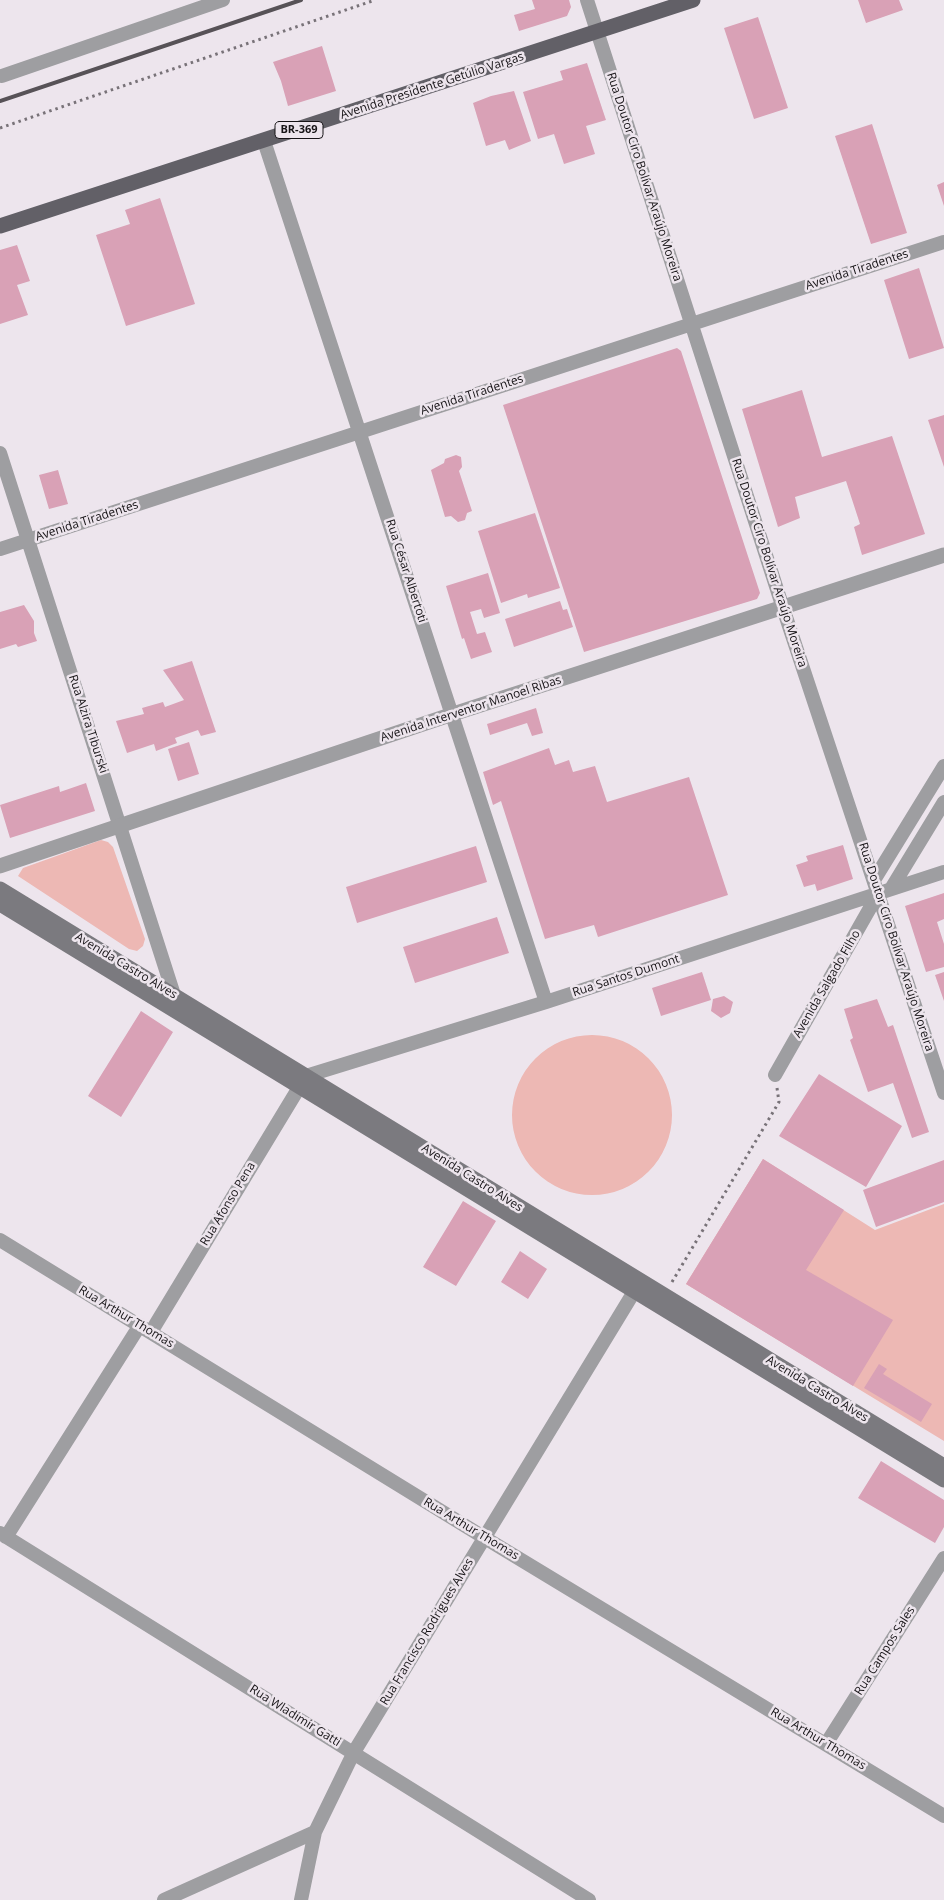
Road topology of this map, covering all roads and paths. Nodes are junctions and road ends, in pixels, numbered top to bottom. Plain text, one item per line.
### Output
1 (223, 0) edge
2 (375, 0) edge
3 (587, 0) edge
4 (693, 0) edge
5 (597, 32) junction
6 (2, 76) dead end
7 (0, 128) edge
8 (264, 141) junction
9 (0, 226) edge
10 (944, 242) edge
11 (691, 323) junction
12 (360, 432) junction
13 (0, 453) edge
14 (29, 540) junction
15 (0, 549) edge
16 (944, 555) edge
17 (783, 608) junction
18 (453, 714) junction
19 (944, 766) edge
20 (944, 802) edge
21 (120, 825) junction
22 (0, 866) edge
23 (944, 872) edge
24 (874, 880) junction
25 (0, 889) edge
26 (885, 892) junction
27 (0, 904) edge
28 (171, 1001) junction
29 (546, 1002) junction
30 (775, 1075) joint
31 (302, 1081) junction
32 (944, 1093) edge
33 (0, 1240) edge
34 (637, 1286) junction
35 (664, 1296) junction
36 (146, 1328) junction
37 (793, 1381) junction
38 (944, 1466) edge
39 (944, 1480) edge
40 (3, 1535) edge
41 (485, 1538) junction
42 (944, 1558) edge
43 (826, 1744) junction
44 (354, 1752) junction
45 (944, 1816) edge
46 (314, 1832) junction
47 (164, 1900) edge
48 (300, 1900) edge
49 (589, 1900) edge

1 - 6 street
2 - 7 path
3 - 5 street, Rua Doutor Ciro Bolívar Araújo Moreira
4 - 5 main road, Avenida Presidente Getúlio Vargas / BR-369
5 - 8 main road, Avenida Presidente Getúlio Vargas / BR-369
5 - 11 street, Rua Doutor Ciro Bolívar Araújo Moreira
8 - 9 main road, Avenida Presidente Getúlio Vargas / BR-369
8 - 12 street, Rua César Albertoti
10 - 11 street, Avenida Tiradentes
11 - 12 street, Avenida Tiradentes
11 - 17 street, Rua Doutor Ciro Bolívar Araújo Moreira
12 - 14 street, Avenida Tiradentes
12 - 18 street, Rua César Albertoti
13 - 14 street, Rua Alzira Tiburski
14 - 15 street, Avenida Tiradentes
14 - 21 street, Rua Alzira Tiburski
16 - 17 street, Avenida Interventor Manoel Ribas
17 - 18 street, Avenida Interventor Manoel Ribas
17 - 24 street, Rua Doutor Ciro Bolívar Araújo Moreira
18 - 21 street, Avenida Interventor Manoel Ribas
18 - 29 street, Rua César Albertoti
19 - 24 street
20 - 26 street, Avenida Salgado Filho
21 - 22 street, Avenida Interventor Manoel Ribas
21 - 28 street, Rua Alzira Tiburski
23 - 26 street, Rua Santos Dumont
24 - 26 street, Rua Doutor Ciro Bolívar Araújo Moreira
25 - 28 main road, Avenida Castro Alves
26 - 29 street, Rua Santos Dumont
26 - 30 street, Avenida Salgado Filho
26 - 32 street, Rua Doutor Ciro Bolívar Araújo Moreira
27 - 28 main road, Avenida Castro Alves
28 - 31 main road, Avenida Castro Alves
29 - 31 street, Rua Santos Dumont
30 - 35 path
31 - 34 main road, Avenida Castro Alves
31 - 36 street, Rua Afonso Pena
33 - 36 street, Rua Arthur Thomas
34 - 35 main road, Avenida Castro Alves
34 - 37 main road, Avenida Castro Alves
34 - 41 street, Rua Francisco Rodrigues Alves
35 - 37 main road, Avenida Castro Alves
36 - 40 street, Rua Afonso Pena
36 - 41 street, Rua Arthur Thomas
37 - 38 main road, Avenida Castro Alves
37 - 39 main road, Avenida Castro Alves
40 - 44 street, Rua Wladimir Gatti
41 - 43 street, Rua Arthur Thomas
41 - 44 street, Rua Francisco Rodrigues Alves
42 - 43 street, Rua Campos Sales
43 - 45 street, Rua Arthur Thomas
44 - 46 street, Rua Francisco Rodrigues Alves
44 - 49 street, Rua Wladimir Gatti
46 - 47 street
46 - 48 street, Rua Francisco Rodrigues Alves

